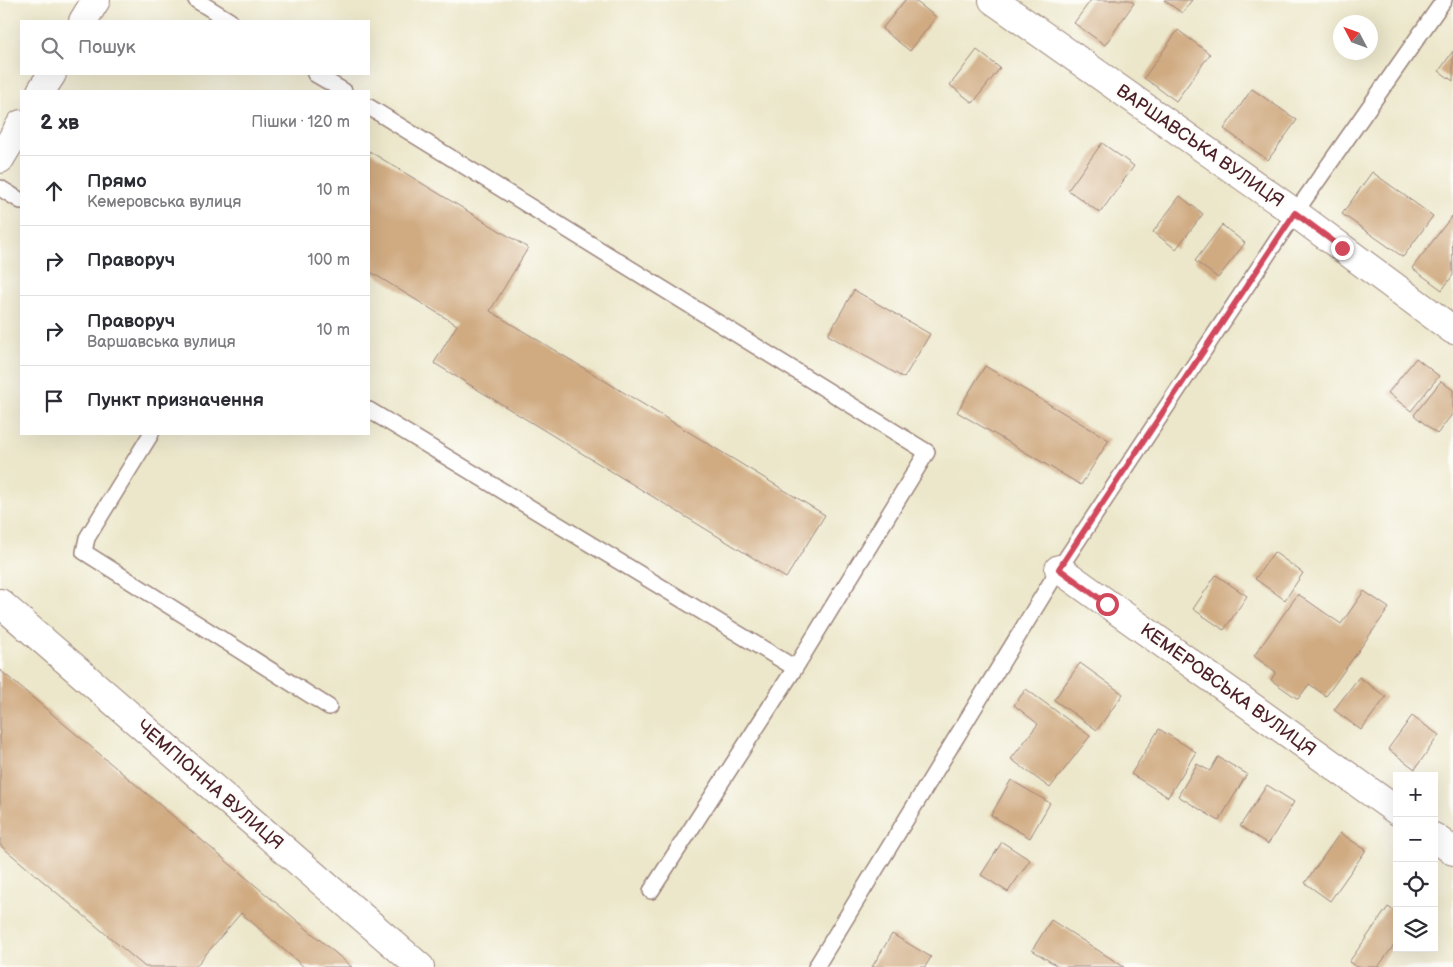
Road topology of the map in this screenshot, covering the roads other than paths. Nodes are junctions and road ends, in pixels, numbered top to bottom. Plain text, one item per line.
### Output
1 (96, 0) edge
2 (196, 0) edge
3 (993, 0) edge
4 (1444, 0) edge
5 (85, 20) edge
6 (228, 20) edge
7 (51, 75) edge
8 (318, 75) edge
9 (42, 90) edge
10 (342, 90) edge
11 (370, 108) edge
12 (20, 126) edge
13 (0, 159) edge
14 (0, 188) edge
15 (20, 200) edge
16 (1295, 213) junction
17 (1453, 330) edge
18 (370, 411) edge
19 (149, 435) edge
20 (1059, 569) junction
21 (0, 602) edge
22 (796, 668) junction
23 (329, 707) dead end
24 (1393, 808) edge
25 (1438, 840) edge
26 (1453, 851) edge
27 (651, 891) dead end
28 (420, 967) edge
29 (816, 967) edge

1 - 5 street
2 - 6 lane
3 - 16 street, ВАРШАВСЬКА ВУЛИЦЯ
4 - 16 lane
7 - 9 street
8 - 10 lane
11 - 22 lane
12 - 13 street
14 - 15 lane
16 - 17 street, ВАРШАВСЬКА ВУЛИЦЯ
16 - 20 lane
18 - 22 lane
19 - 23 lane
20 - 24 street, КЕМЕРОВСЬКА ВУЛИЦЯ
20 - 29 lane
21 - 28 street, ЧЕМПІОННА ВУЛИЦЯ
22 - 27 lane
25 - 26 street

